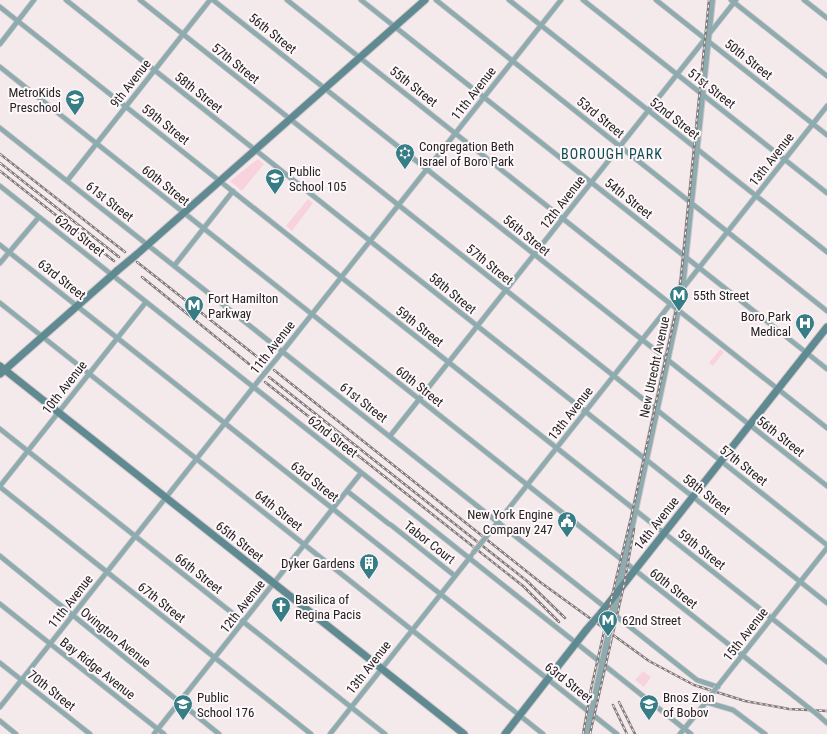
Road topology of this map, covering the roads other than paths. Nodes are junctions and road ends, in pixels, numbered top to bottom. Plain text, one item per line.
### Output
1 (34, 0) edge
2 (66, 0) edge
3 (140, 0) edge
4 (210, 0) edge
5 (214, 0) edge
6 (287, 0) edge
7 (361, 0) edge
8 (425, 0) edge
9 (436, 0) edge
10 (509, 0) edge
11 (560, 0) edge
12 (583, 0) edge
13 (656, 0) edge
14 (712, 0) edge
15 (804, 0) edge
16 (734, 1) edge
17 (0, 7) edge
18 (827, 18) edge
19 (18, 21) junction
20 (541, 25) junction
21 (395, 27) junction
22 (183, 34) junction
23 (708, 38) junction
24 (0, 44) edge
25 (360, 58) junction
26 (512, 60) junction
27 (0, 67) edge
28 (154, 70) junction
29 (677, 75) junction
30 (827, 76) edge
31 (325, 88) junction
32 (702, 95) junction
33 (484, 97) junction
34 (126, 106) junction
35 (827, 106) edge
36 (648, 111) junction
37 (290, 119) junction
38 (813, 124) junction
39 (0, 128) edge
40 (455, 133) junction
41 (827, 135) edge
42 (96, 143) junction
43 (620, 146) junction
44 (697, 149) junction
45 (255, 150) junction
46 (785, 160) junction
47 (426, 168) junction
48 (67, 180) junction
49 (220, 181) junction
50 (591, 182) junction
51 (0, 186) edge
52 (233, 191) junction
53 (827, 193) edge
54 (756, 196) junction
55 (692, 204) junction
56 (398, 205) junction
57 (184, 213) junction
58 (39, 217) junction
59 (563, 218) junction
60 (204, 229) junction
61 (727, 232) junction
62 (370, 240) junction
63 (0, 245) edge
64 (145, 247) junction
65 (10, 252) junction
66 (827, 252) edge
67 (534, 254) junction
68 (686, 257) junction
69 (0, 263) edge
70 (174, 266) junction
71 (699, 268) junction
72 (115, 273) junction
73 (341, 277) junction
74 (506, 290) junction
75 (681, 290) junction
76 (146, 302) junction
77 (0, 303) edge
78 (670, 304) junction
79 (77, 306) junction
80 (678, 310) junction
81 (827, 311) edge
82 (312, 314) junction
83 (477, 326) junction
84 (827, 327) edge
85 (42, 337) junction
86 (117, 338) junction
87 (642, 340) junction
88 (282, 351) junction
89 (807, 353) junction
90 (667, 360) junction
91 (449, 362) junction
92 (827, 369) edge
93 (2, 370) edge
94 (89, 374) junction
95 (613, 376) junction
96 (254, 387) junction
97 (778, 389) junction
98 (419, 399) junction
99 (657, 410) junction
100 (58, 412) junction
101 (585, 412) junction
102 (225, 423) junction
103 (750, 425) junction
104 (827, 428) edge
105 (0, 429) edge
106 (390, 436) junction
107 (556, 448) junction
108 (28, 451) junction
109 (197, 459) junction
110 (646, 460) junction
111 (721, 461) junction
112 (362, 473) junction
113 (527, 485) junction
114 (827, 486) edge
115 (0, 487) edge
116 (347, 491) junction
117 (692, 497) junction
118 (166, 498) junction
119 (333, 508) junction
120 (635, 510) junction
121 (498, 522) junction
122 (664, 533) junction
123 (135, 536) junction
124 (304, 544) junction
125 (827, 545) edge
126 (827, 548) edge
127 (0, 556) edge
128 (469, 558) junction
129 (624, 562) junction
130 (634, 570) junction
131 (107, 572) junction
132 (455, 576) junction
133 (800, 582) junction
134 (274, 583) junction
135 (618, 591) junction
136 (440, 594) junction
137 (0, 604) edge
138 (827, 604) edge
139 (603, 610) junction
140 (613, 614) junction
141 (73, 615) junction
142 (772, 618) junction
143 (243, 622) junction
144 (412, 630) junction
145 (576, 643) junction
146 (50, 644) junction
147 (742, 656) junction
148 (215, 658) junction
149 (827, 662) edge
150 (0, 663) edge
151 (602, 664) junction
152 (382, 668) junction
153 (548, 679) junction
154 (22, 680) junction
155 (717, 687) junction
156 (706, 701) junction
157 (179, 702) junction
158 (0, 707) edge
159 (351, 707) junction
160 (592, 713) junction
161 (520, 715) junction
162 (0, 721) edge
163 (827, 723) edge
164 (158, 729) junction
165 (684, 729) junction
166 (16, 734) edge
167 (90, 734) edge
168 (154, 734) edge
169 (164, 734) edge
170 (219, 734) edge
171 (311, 734) edge
172 (330, 734) edge
173 (385, 734) edge
174 (464, 734) edge
175 (505, 734) edge
176 (543, 734) edge
177 (587, 734) edge
178 (617, 734) edge
179 (680, 734) edge
180 (691, 734) edge
181 (765, 734) edge

1 - 19 street
2 - 28 street, 58th Street
3 - 22 street, 57th Street
4 - 22 street, 9th Avenue
5 - 31 street, 56th Street
6 - 25 street, 55th Street
7 - 21 street, 54th Street
8 - 21 main road
9 - 26 street, 53rd Street
10 - 20 street, 52nd Street
11 - 20 street, 11th Avenue
12 - 29 street, 51st Street
13 - 23 street, 50th Street
14 - 23 street, New Utrecht Avenue
15 - 18 street
16 - 23 street, 12th Avenue
16 - 30 street
17 - 19 street, 59th Street
19 - 24 street
19 - 34 street, 59th Street
20 - 26 street, 11th Avenue
20 - 36 street, 52nd Street
21 - 25 main road
21 - 33 street, 54th Street
22 - 28 street, 9th Avenue
22 - 37 street, 57th Street
23 - 29 street, 12th Avenue
23 - 32 street, New Utrecht Avenue
23 - 38 street, 50th Street
25 - 31 main road
25 - 40 street, 55th Street
26 - 33 street, 11th Avenue
26 - 43 street, 53rd Street
27 - 42 street, 60th Street
28 - 34 street, 9th Avenue
28 - 45 street, 58th Street
29 - 32 street, 51st Street
29 - 36 street, 12th Avenue
31 - 37 main road
31 - 47 street, 56th Street
32 - 44 street, New Utrecht Avenue
32 - 46 street, 51st Street
33 - 40 street, 11th Avenue
33 - 50 street, 54th Street
34 - 42 street, 9th Avenue
34 - 49 street, 59th Street
35 - 38 street, 13th Avenue
36 - 43 street, 12th Avenue
36 - 44 street, 52nd Street
37 - 45 main road
37 - 56 street, 57th Street
38 - 41 street, 50th Street
38 - 46 street, 13th Avenue
39 - 48 street, 61st Street
40 - 47 street, 11th Avenue
40 - 59 street, 55th Street
42 - 48 street, 9th Avenue
42 - 57 street, 60th Street
43 - 50 street, 12th Avenue
43 - 55 street, 53rd Street
44 - 54 street, 52nd Street
44 - 55 street, New Utrecht Avenue
45 - 49 main road
45 - 62 street, 58th Street
46 - 53 street, 51st Street
46 - 54 street, 13th Avenue
47 - 56 street, 11th Avenue
47 - 67 street, 56th Street
48 - 64 street, 61st Street
49 - 52 street, 59th Street
49 - 57 main road
50 - 59 street, 12th Avenue
50 - 68 street, 54th Street
51 - 58 street, 62nd Street
52 - 60 street
52 - 73 street, 59th Street
54 - 61 street, 13th Avenue
54 - 66 street, 52nd Street
55 - 61 street, 53rd Street
55 - 68 street, New Utrecht Avenue
56 - 62 street, 11th Avenue
56 - 74 street, 57th Street
57 - 60 street, 60th Street
57 - 64 main road
58 - 65 street
58 - 72 street, 62nd Street
59 - 67 street, 12th Avenue
59 - 78 street, 55th Street
60 - 70 street
60 - 82 street, 60th Street
61 - 71 street, 13th Avenue
61 - 81 street, 53rd Street
62 - 73 street, 11th Avenue
62 - 83 street, 58th Street
63 - 65 street, 63rd Street
64 - 70 street, 61st Street
64 - 72 main road, bridge
65 - 69 street
65 - 79 street, 63rd Street
67 - 74 street, 12th Avenue
67 - 87 street, 56th Street
68 - 71 street, 54th Street
68 - 75 street, New Utrecht Avenue
70 - 88 street, 61st Street
71 - 75 street, 13th Avenue
71 - 89 street, 54th Street
72 - 76 street, 62nd Street
72 - 79 main road
73 - 82 street, 11th Avenue
73 - 91 street, 59th Street
74 - 83 street, 12th Avenue
74 - 95 street, 57th Street
75 - 78 street, 13th Avenue
75 - 80 street, New Utrecht Avenue
76 - 86 street, 10th Avenue
76 - 96 street, 62nd Street
77 - 85 street, 64th Street
78 - 80 street, 55th Street
78 - 87 street, 13th Avenue
79 - 85 main road
79 - 86 street, 63rd Street
80 - 90 street, New Utrecht Avenue
80 - 97 street, 55th Street
82 - 88 street, 11th Avenue
82 - 98 street, 60th Street
83 - 91 street, 12th Avenue
83 - 101 street, 58th Street
84 - 89 main road, 14th Avenue
85 - 93 main road
85 - 94 street, 64th Street
86 - 94 street, 10th Avenue
86 - 102 street, 63rd Street
87 - 90 street, 56th Street
87 - 95 street, 13th Avenue
88 - 96 street, 11th Avenue, bridge
88 - 106 street, 61st Street
89 - 92 street, 54th Street
89 - 97 main road, 14th Avenue
90 - 99 street, New Utrecht Avenue
90 - 103 street, 56th Street
91 - 98 street, 12th Avenue
91 - 107 street, 59th Street
93 - 100 main road, 65th Street
94 - 100 street, 10th Avenue
94 - 109 street, 64th Street
95 - 99 street, 57th Street
95 - 101 street, 13th Avenue
96 - 102 street, 11th Avenue
96 - 112 street, 62nd Street
97 - 103 main road, 14th Avenue
97 - 104 street, 55th Street
98 - 106 street, 12th Avenue
98 - 113 street, 60th Street
99 - 110 street, New Utrecht Avenue
99 - 111 street, 57th Street
100 - 108 street, 10th Avenue
100 - 118 main road, 65th Street
101 - 107 street, 13th Avenue
101 - 110 street, 58th Street
102 - 109 street, 11th Avenue
102 - 119 street, 63rd Street
103 - 111 main road, 14th Avenue
103 - 114 street, 56th Street
105 - 108 street, 66th Street
106 - 121 street, 61st Street
107 - 113 street, 13th Avenue
107 - 120 street, 59th Street
108 - 115 street, 10th Avenue
108 - 123 street, 66th Street
109 - 118 street, 11th Avenue
109 - 124 street, 64th Street
110 - 117 street, 58th Street
110 - 120 street, New Utrecht Avenue
111 - 117 main road, 14th Avenue
111 - 125 street, 57th Street
112 - 116 street, 12th Avenue
112 - 128 street, 62nd Street
113 - 121 street, 13th Avenue
113 - 129 street, 60th Street
115 - 131 street, 67th Street
116 - 119 street, 12th Avenue
116 - 132 street, Tabor Court
117 - 122 main road, 14th Avenue
117 - 133 street, 58th Street
118 - 123 street, 11th Avenue
118 - 134 main road, 65th Street
119 - 124 street, 12th Avenue
119 - 136 street, 63rd Street
120 - 122 street, 59th Street
120 - 129 street, New Utrecht Avenue
121 - 128 street, 13th Avenue, bridge
121 - 139 street, 61st Street
122 - 130 main road, 14th Avenue
122 - 142 street, 59th Street
123 - 131 street, 11th Avenue
123 - 143 street, 66th Street
124 - 134 street, 12th Avenue
124 - 144 street, 64th Street
126 - 133 street, 15th Avenue
127 - 141 street, Ovington Avenue
128 - 132 street, 13th Avenue
128 - 145 street, 62nd Street
129 - 130 street, 60th Street
129 - 135 street, New Utrecht Avenue
130 - 135 main road, 14th Avenue
130 - 147 street, 60th Street
131 - 141 street, 11th Avenue
131 - 148 street, 67th Street
132 - 136 street, 13th Avenue
133 - 138 street, 58th Street
133 - 142 street, 15th Avenue
134 - 143 street, 12th Avenue
134 - 152 main road, 65th Street
135 - 139 main road, 14th Avenue
135 - 140 street, New Utrecht Avenue
136 - 144 street, 13th Avenue
136 - 153 street, 63rd Street
137 - 146 street, Bay Ridge Avenue
139 - 140 street, 61st Street
139 - 145 main road, 14th Avenue, bridge
140 - 151 street, New Utrecht Avenue, bridge
140 - 155 street, 61st Street
141 - 146 street, 11th Avenue
141 - 157 street, Ovington Avenue
142 - 147 street, 15th Avenue
142 - 149 street, 59th Street
143 - 148 street, 12th Avenue
143 - 159 street, 66th Street
144 - 152 street, 13th Avenue
144 - 161 street, 64th Street
145 - 151 street, 62nd Street
145 - 153 main road, 14th Avenue
146 - 154 street, 11th Avenue
146 - 164 street, Bay Ridge Avenue
147 - 155 street, 15th Avenue
147 - 163 street, 60th Street, bridge
148 - 157 street, 12th Avenue
148 - 171 street, 67th Street
150 - 154 street, 70th Street
151 - 160 street, New Utrecht Avenue
151 - 165 street, 62nd Street
152 - 159 street, 13th Avenue
152 - 174 main road, 65th Street
153 - 160 street, 63rd Street
153 - 161 main road, 14th Avenue
154 - 158 street, 11th Avenue
154 - 167 street, 70th Street
155 - 156 street, 15th Avenue, bridge
156 - 165 street, 15th Avenue
156 - 181 street
157 - 164 street, 12th Avenue
157 - 170 street, Ovington Avenue
159 - 172 street, 13th Avenue
159 - 173 street, 66th Street
160 - 177 street, New Utrecht Avenue
160 - 178 street, 63rd Street
161 - 175 main road, 14th Avenue
161 - 176 street, 64th Street
162 - 166 street
164 - 168 street, 12th Avenue
164 - 169 street, Bay Ridge Avenue
165 - 179 street, 15th Avenue
165 - 180 street, 62nd Street

